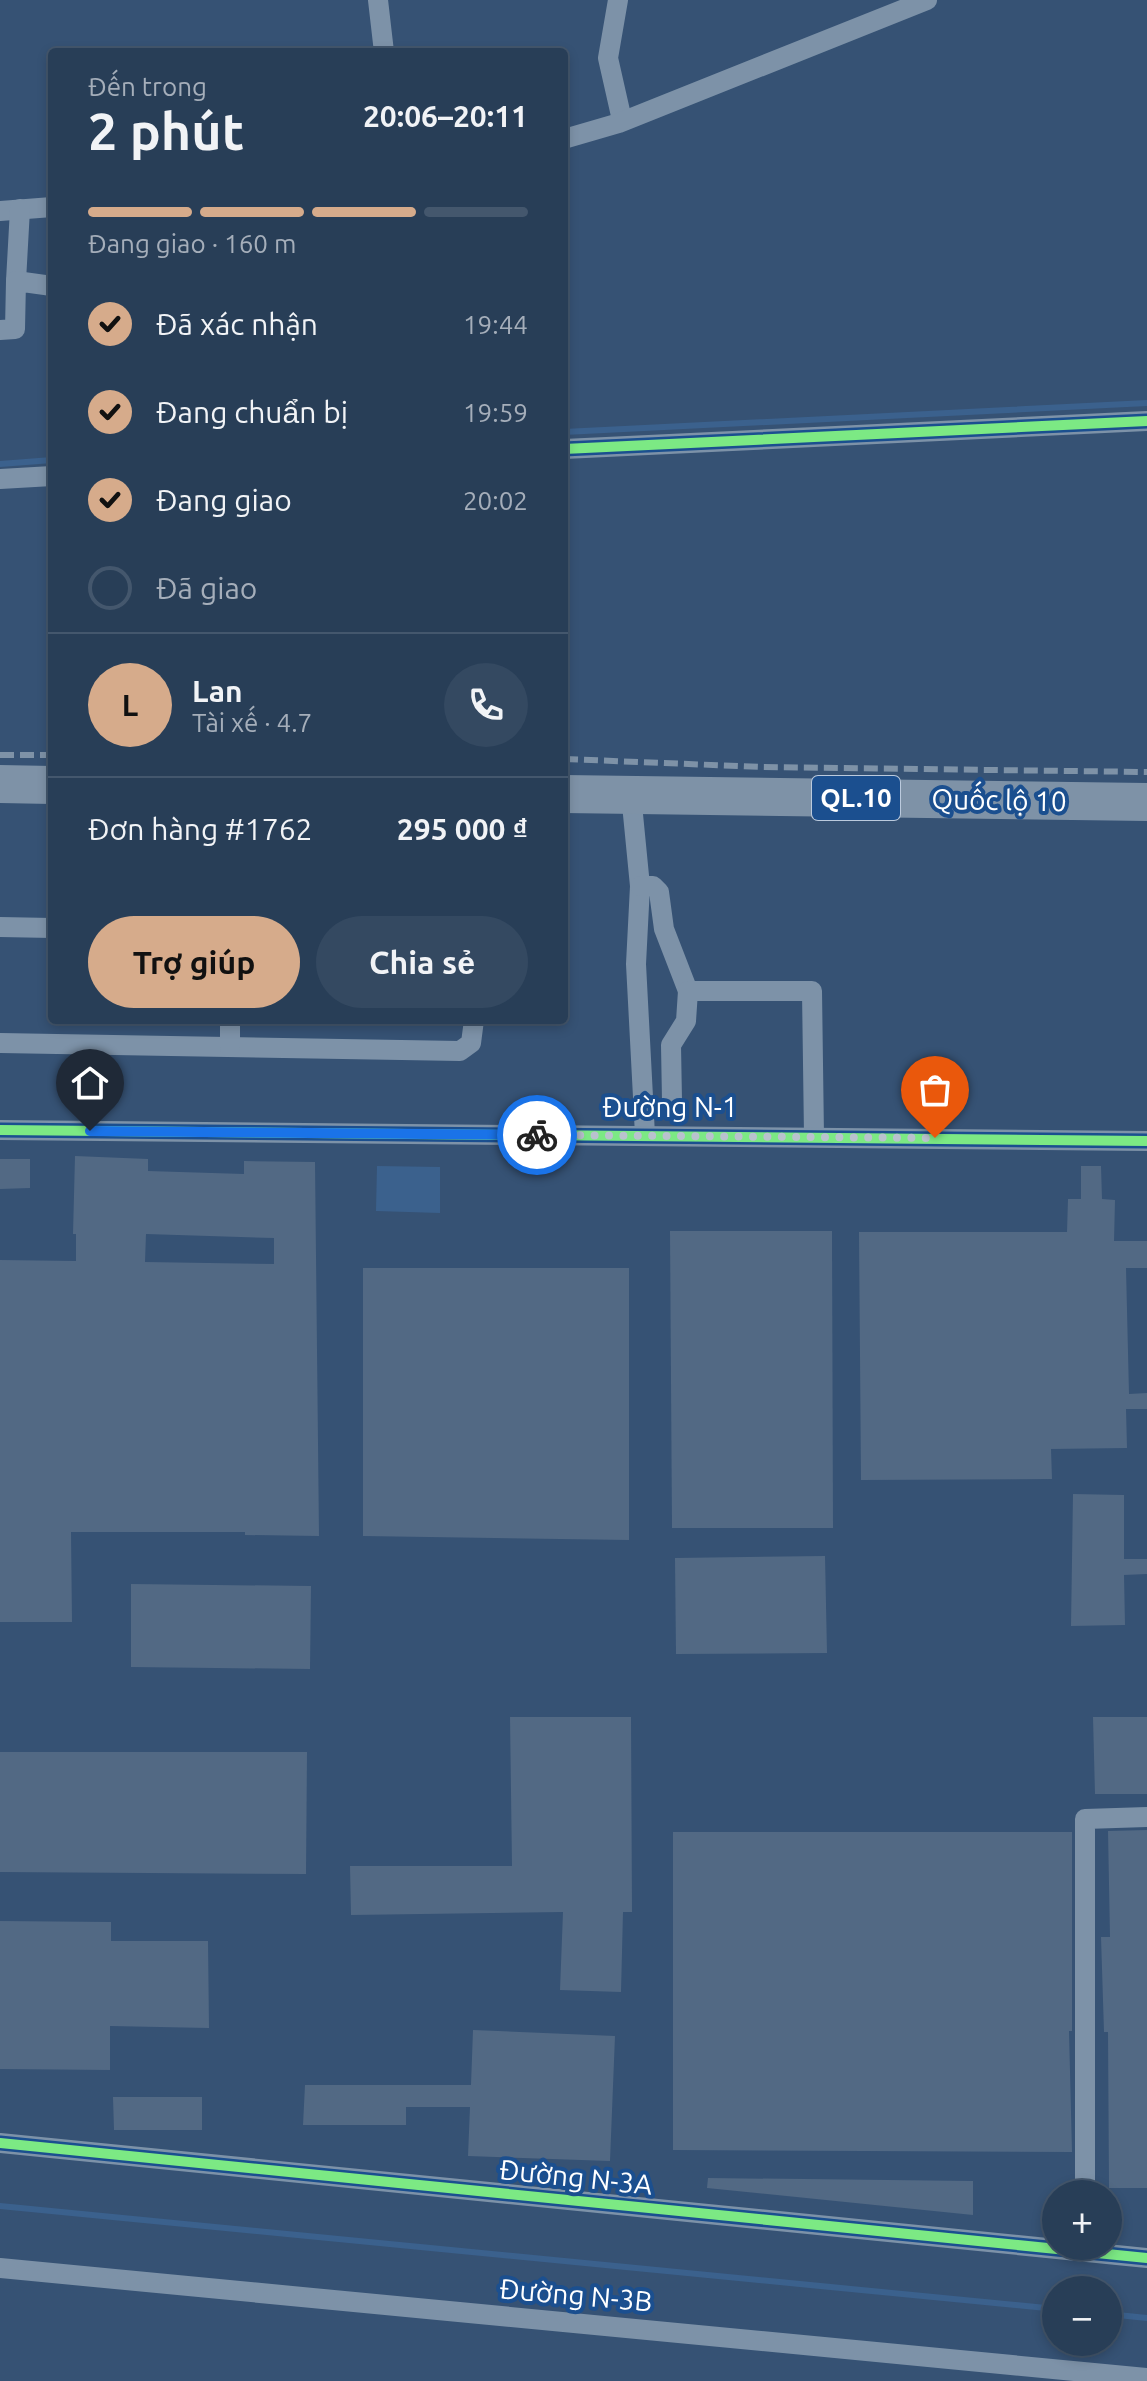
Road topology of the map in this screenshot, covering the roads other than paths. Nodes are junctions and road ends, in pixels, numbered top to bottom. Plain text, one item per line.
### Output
1 (378, 0) edge
2 (618, 0) edge
3 (927, 0) edge
4 (384, 48) edge
5 (622, 120) junction
6 (568, 138) edge
7 (48, 207) edge
8 (10, 210) edge
9 (16, 281) junction
10 (48, 285) edge
11 (0, 330) edge
12 (1147, 421) edge
13 (568, 449) edge
14 (48, 476) edge
15 (0, 479) edge
16 (0, 784) edge
17 (48, 785) edge
18 (568, 794) edge
19 (631, 794) junction
20 (1147, 802) edge
21 (640, 886) junction
22 (0, 927) edge
23 (48, 928) edge
24 (688, 991) junction
25 (230, 1024) edge
26 (473, 1024) edge
27 (0, 1043) edge
28 (230, 1047) junction
29 (672, 1101) dead end
30 (0, 1130) edge
31 (645, 1135) junction
32 (814, 1136) junction
33 (1147, 1141) edge
34 (1147, 1817) edge
35 (0, 2143) edge
36 (1085, 2180) edge
37 (1042, 2245) edge
38 (1122, 2254) edge
39 (1147, 2258) edge
40 (0, 2268) edge
41 (1147, 2378) edge

1 - 4 street
2 - 5 street
3 - 5 street
5 - 6 street
7 - 8 street
8 - 9 street
9 - 10 street
9 - 11 street
12 - 13 street
14 - 15 street
16 - 17 highway
18 - 19 highway, Quốc lộ 10 / QL.10
19 - 20 highway, Quốc lộ 10 / QL.10
19 - 21 street
21 - 24 street
21 - 31 street
22 - 23 street
24 - 29 street
24 - 32 street
25 - 28 street
26 - 28 street
27 - 28 street
30 - 31 street, Đường N-1
31 - 32 street, Đường N-1
32 - 33 street, Đường N-1
34 - 36 street
35 - 37 street, Đường N-3A
38 - 39 street, Đường N-3A
40 - 41 street, Đường N-3B

